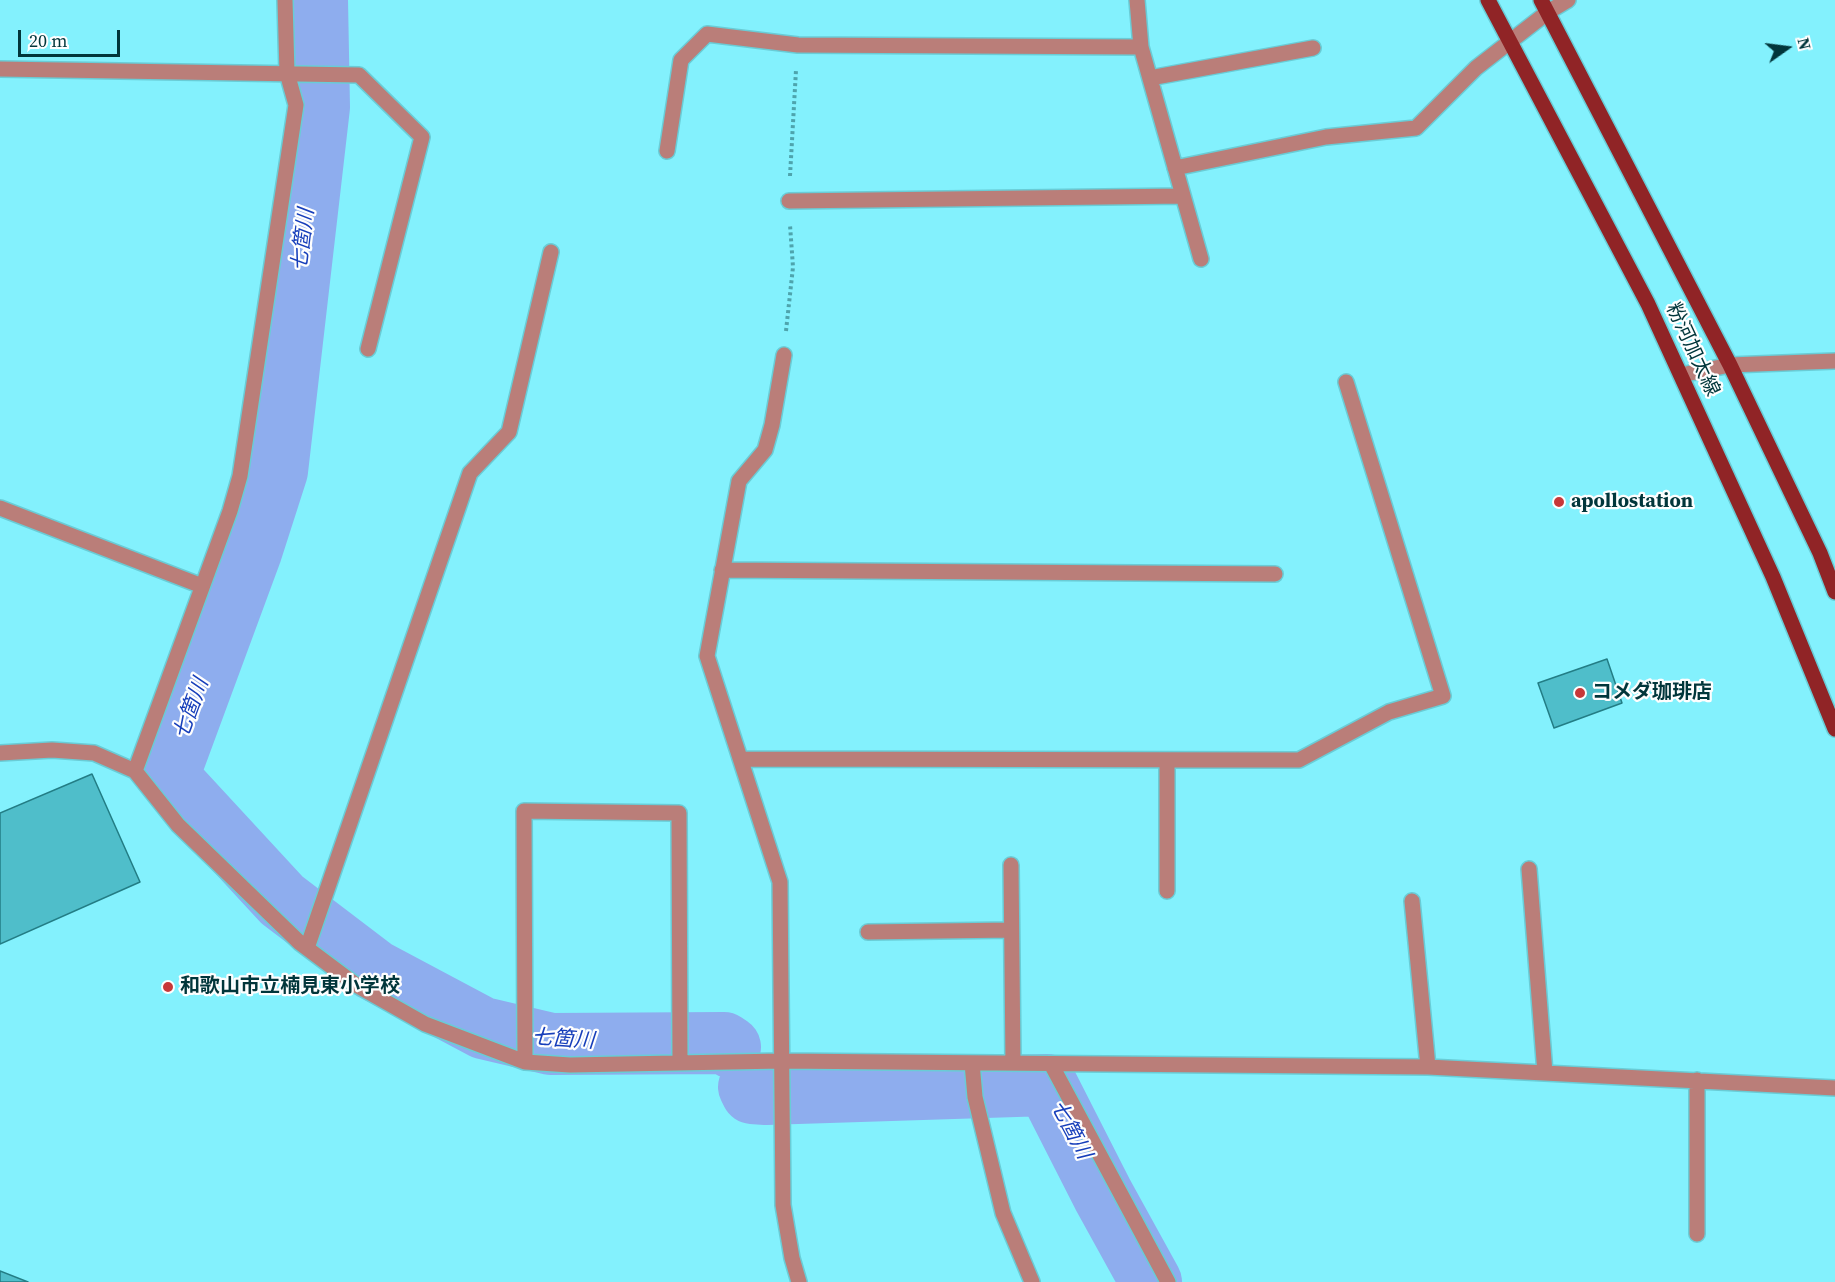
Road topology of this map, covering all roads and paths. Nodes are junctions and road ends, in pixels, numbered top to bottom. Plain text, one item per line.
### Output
1 (285, 0) edge
2 (1137, 0) edge
3 (1488, 0) edge
4 (1568, 0) edge
5 (1544, 6) edge
6 (1511, 39) junction
7 (1141, 47) junction
8 (1313, 48) dead end
9 (0, 69) edge
10 (287, 73) junction
11 (1150, 78) junction
12 (667, 151) dead end
13 (1175, 168) junction
14 (1183, 196) junction
15 (789, 201) dead end
16 (552, 252) dead end
17 (1201, 259) dead end
18 (368, 349) dead end
19 (784, 355) dead end
20 (1835, 361) edge
21 (1730, 365) junction
22 (1681, 375) junction
23 (1346, 382) dead end
24 (0, 508) edge
25 (722, 570) junction
26 (1275, 574) dead end
27 (202, 586) junction
28 (1835, 592) edge
29 (1835, 729) edge
30 (0, 753) edge
31 (742, 759) junction
32 (1167, 760) junction
33 (135, 771) junction
34 (1011, 865) dead end
35 (1529, 869) dead end
36 (1167, 891) dead end
37 (1412, 901) dead end
38 (1011, 930) junction
39 (867, 932) dead end
40 (309, 941) junction
41 (525, 1056) junction
42 (680, 1058) junction
43 (782, 1061) junction
44 (1013, 1063) junction
45 (1051, 1064) junction
46 (1428, 1067) junction
47 (973, 1071) junction
48 (1545, 1073) junction
49 (1697, 1080) junction
50 (1835, 1088) edge
51 (1697, 1234) dead end
52 (799, 1282) edge
53 (1032, 1282) edge
54 (1168, 1282) edge

1 - 10 street
2 - 7 street
3 - 6 main road, 粉河加太線
4 - 5 street
5 - 6 street
5 - 21 main road, 粉河加太線
6 - 13 street
6 - 22 main road, 粉河加太線
7 - 11 street
7 - 12 street
8 - 11 street
9 - 10 street
10 - 18 street
10 - 27 street
11 - 13 street
13 - 14 street
14 - 15 street
14 - 17 street
16 - 40 street
19 - 25 street
20 - 21 street
21 - 22 street
21 - 28 main road, 粉河加太線
22 - 29 main road, 粉河加太線
23 - 32 street
24 - 27 street
25 - 26 street
25 - 31 street
27 - 33 street
30 - 33 street
31 - 32 street
31 - 43 street
32 - 36 street
33 - 40 street
34 - 38 street
35 - 48 street
37 - 46 street
38 - 39 street
38 - 44 street
40 - 41 street
41 - 42 street
41 - 42 street
42 - 43 street
43 - 47 street
43 - 52 street
44 - 45 street
44 - 47 street
45 - 46 street
45 - 54 street
46 - 48 street
47 - 53 street
48 - 49 street
49 - 50 street
49 - 51 street

